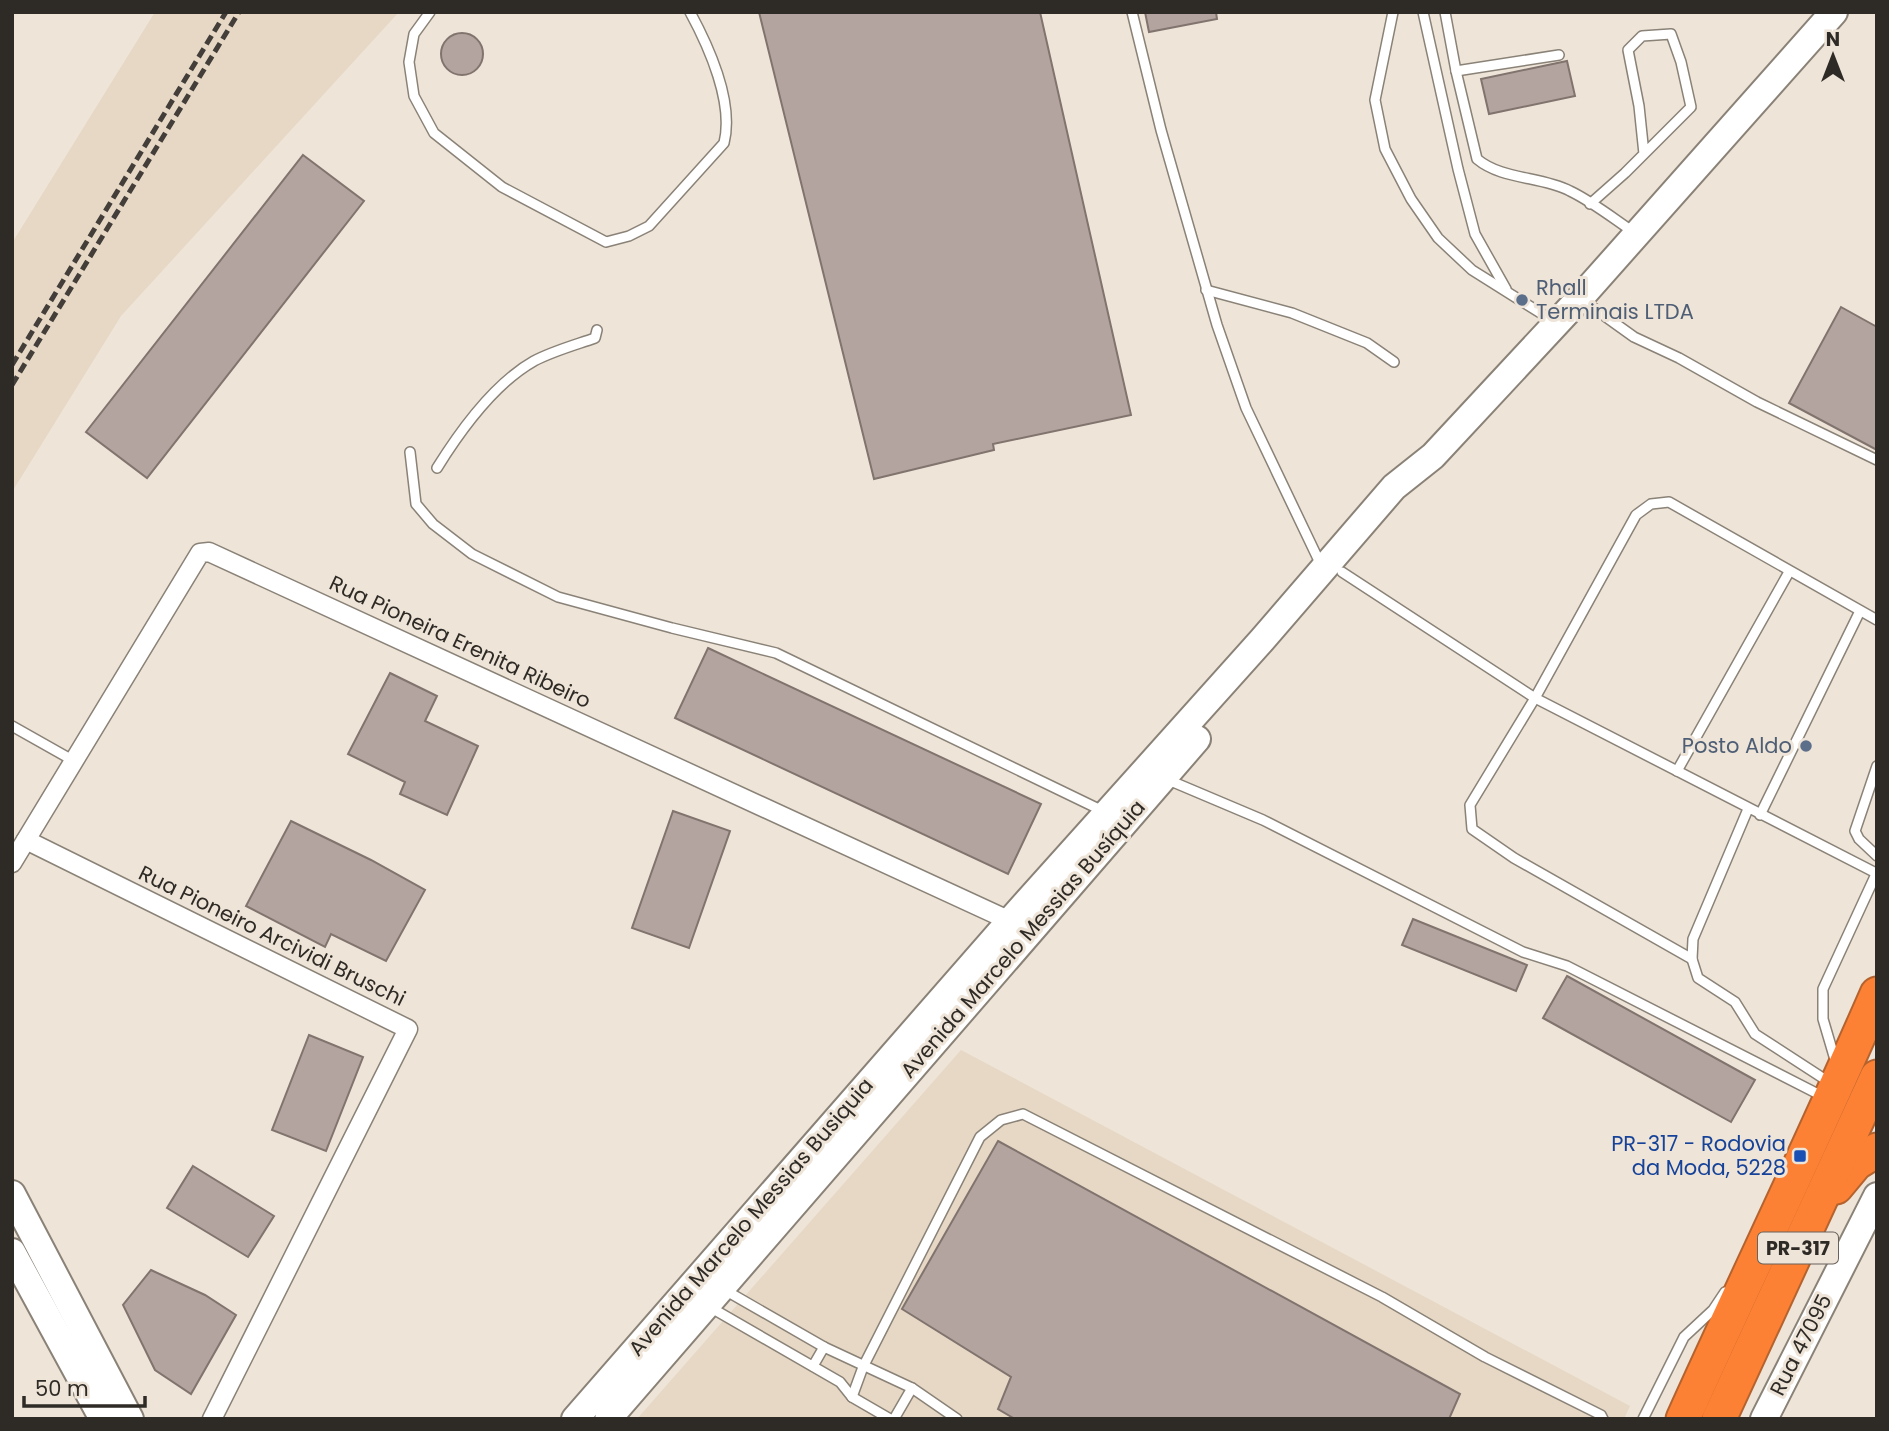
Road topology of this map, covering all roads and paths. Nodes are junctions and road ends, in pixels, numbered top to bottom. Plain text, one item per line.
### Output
1 (430, 12) edge
2 (690, 12) edge
3 (1132, 12) edge
4 (1392, 12) edge
5 (1423, 12) edge
6 (1445, 12) edge
7 (1834, 12) edge
8 (1559, 55) dead end
9 (1456, 71) junction
10 (1644, 154) junction
11 (1590, 204) junction
12 (1636, 234) junction
13 (1206, 290) junction
14 (1507, 291) junction
15 (1580, 298) junction
16 (1556, 323) junction
17 (597, 330) dead end
18 (1394, 362) dead end
19 (410, 452) dead end
20 (1877, 460) edge
21 (437, 468) dead end
22 (1333, 571) junction
23 (1789, 572) junction
24 (1860, 611) junction
25 (1877, 620) edge
26 (1535, 698) junction
27 (12, 726) edge
28 (74, 761) junction
29 (1877, 766) edge
30 (1677, 771) junction
31 (1154, 773) junction
32 (1748, 809) junction
33 (1106, 812) junction
34 (1760, 815) junction
35 (26, 840) junction
36 (1877, 856) edge
37 (12, 863) edge
38 (1876, 873) edge
39 (1019, 926) junction
40 (1692, 959) junction
41 (1877, 994) edge
42 (1877, 1077) edge
43 (1836, 1088) junction
44 (1877, 1150) edge
45 (12, 1194) edge
46 (1877, 1196) edge
47 (1814, 1213) junction
48 (1769, 1227) junction
49 (12, 1252) edge
50 (1741, 1269) dead end
51 (1734, 1279) dead end
52 (703, 1290) junction
53 (824, 1348) junction
54 (813, 1366) junction
55 (863, 1367) junction
56 (912, 1388) junction
57 (852, 1397) junction
58 (103, 1419) edge
59 (130, 1419) edge
60 (212, 1419) edge
61 (575, 1419) edge
62 (608, 1419) edge
63 (892, 1419) edge
64 (957, 1419) edge
65 (1603, 1419) edge
66 (1643, 1419) edge
67 (1683, 1419) edge
68 (1719, 1419) edge
69 (1764, 1419) edge

1 - 2 lane
3 - 13 lane
4 - 14 lane
5 - 14 lane
6 - 9 lane
7 - 12 street, Avenida Marcelo Messias Busíquia
8 - 9 lane
9 - 11 lane
10 - 10 lane
10 - 11 lane
11 - 12 lane
12 - 15 street, Avenida Marcelo Messias Busíquia
13 - 18 lane
13 - 22 lane
14 - 16 lane
15 - 16 street, Avenida Marcelo Messias Busíquia
15 - 20 lane
16 - 22 street, Avenida Marcelo Messias Busíquia
17 - 21 lane
19 - 33 lane
22 - 26 lane
22 - 31 street, Avenida Marcelo Messias Busíquia
23 - 24 lane
23 - 26 lane
23 - 30 lane
24 - 25 lane
24 - 34 lane
26 - 30 lane
26 - 40 lane
27 - 28 lane
28 - 35 street, Rua Pioneira Erenita Ribeiro
28 - 39 street, Rua Pioneira Erenita Ribeiro
29 - 36 lane
30 - 32 lane
31 - 33 street, Avenida Marcelo Messias Busíquia
31 - 39 street, Avenida Marcelo Messias Busíquia
31 - 43 lane
32 - 34 lane
32 - 40 lane
33 - 39 street, Avenida Marcelo Messias Busíquia
34 - 38 lane
35 - 37 street, Rua Pioneira Erenita Ribeiro
35 - 60 street, Rua Pioneiro Arcividi Bruschi
38 - 43 lane
39 - 52 street, Avenida Marcelo Messias Busiquia
40 - 43 lane
41 - 43 highway, PR-317
42 - 47 highway, PR-317
43 - 48 highway, PR-317
44 - 47 highway
45 - 59 street
46 - 69 street, Rua 47095
47 - 68 highway, PR-317
48 - 50 lane
48 - 67 highway, PR-317
49 - 58 street
51 - 66 lane
52 - 53 lane
52 - 54 lane
52 - 61 street, Avenida Marcelo Messias Busiquia
52 - 62 street
53 - 54 lane
53 - 55 lane
54 - 57 lane
55 - 56 lane
55 - 57 lane
55 - 65 lane
56 - 63 lane
56 - 64 lane
57 - 63 lane

